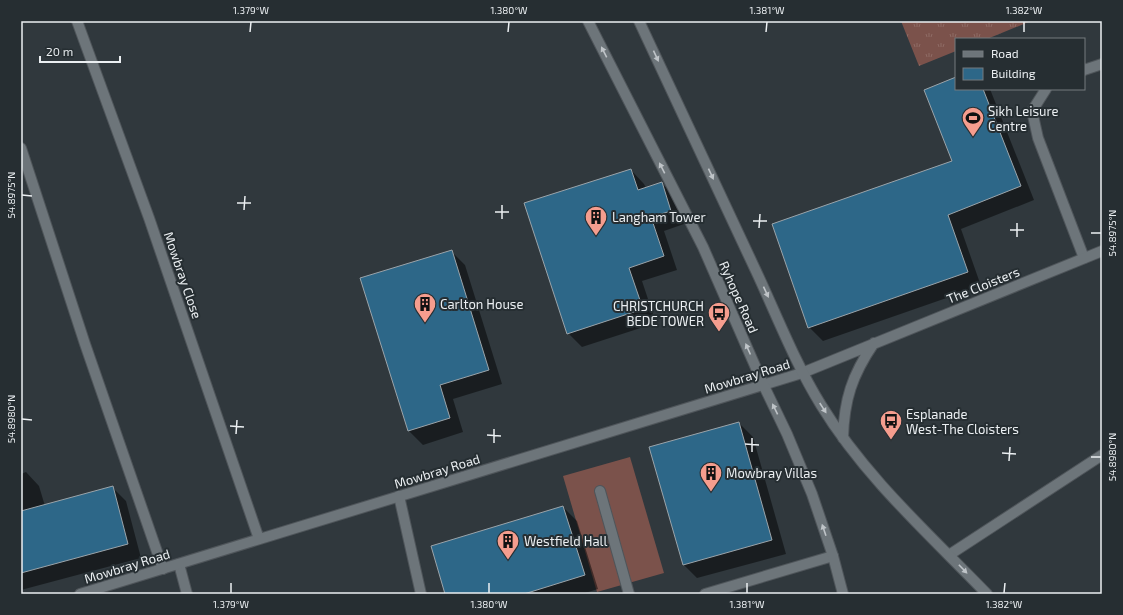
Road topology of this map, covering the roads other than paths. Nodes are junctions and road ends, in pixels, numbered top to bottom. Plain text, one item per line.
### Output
1 (77, 21) edge
2 (588, 21) edge
3 (639, 21) edge
4 (1102, 64) edge
5 (1085, 70) edge
6 (1045, 90) edge
7 (21, 148) edge
8 (1102, 251) edge
9 (1084, 258) junction
10 (874, 343) junction
11 (802, 373) junction
12 (763, 384) junction
13 (843, 438) junction
14 (1102, 456) edge
15 (600, 491) dead end
16 (399, 496) junction
17 (259, 539) junction
18 (949, 555) junction
19 (833, 556) junction
20 (179, 564) junction
21 (162, 569) junction
22 (80, 594) edge
23 (187, 594) edge
24 (421, 594) edge
25 (629, 594) edge
26 (706, 594) edge
27 (843, 594) edge
28 (987, 594) edge

1 - 17 street, Mowbray Close
12 -> 2 street, Ryhope Road
3 -> 11 street, Ryhope Road
4 - 5 street
6 - 9 street
7 - 21 street
8 - 9 street, The Cloisters
9 - 10 street, The Cloisters
10 - 11 street, The Cloisters
10 - 13 street
11 - 12 street, Mowbray Road
11 -> 13 street, Ryhope Road
12 - 16 street, Mowbray Road
19 -> 12 street, Ryhope Road
13 - 18 street, Ryhope Road
14 - 18 street
15 - 25 street
16 - 17 street, Mowbray Road
16 - 24 street
17 - 20 street, Mowbray Road
18 -> 28 street, Ryhope Road
19 - 26 street
19 - 27 street, Ryhope Road
20 - 21 street, Mowbray Road
20 - 23 street
21 - 22 street, Mowbray Road

